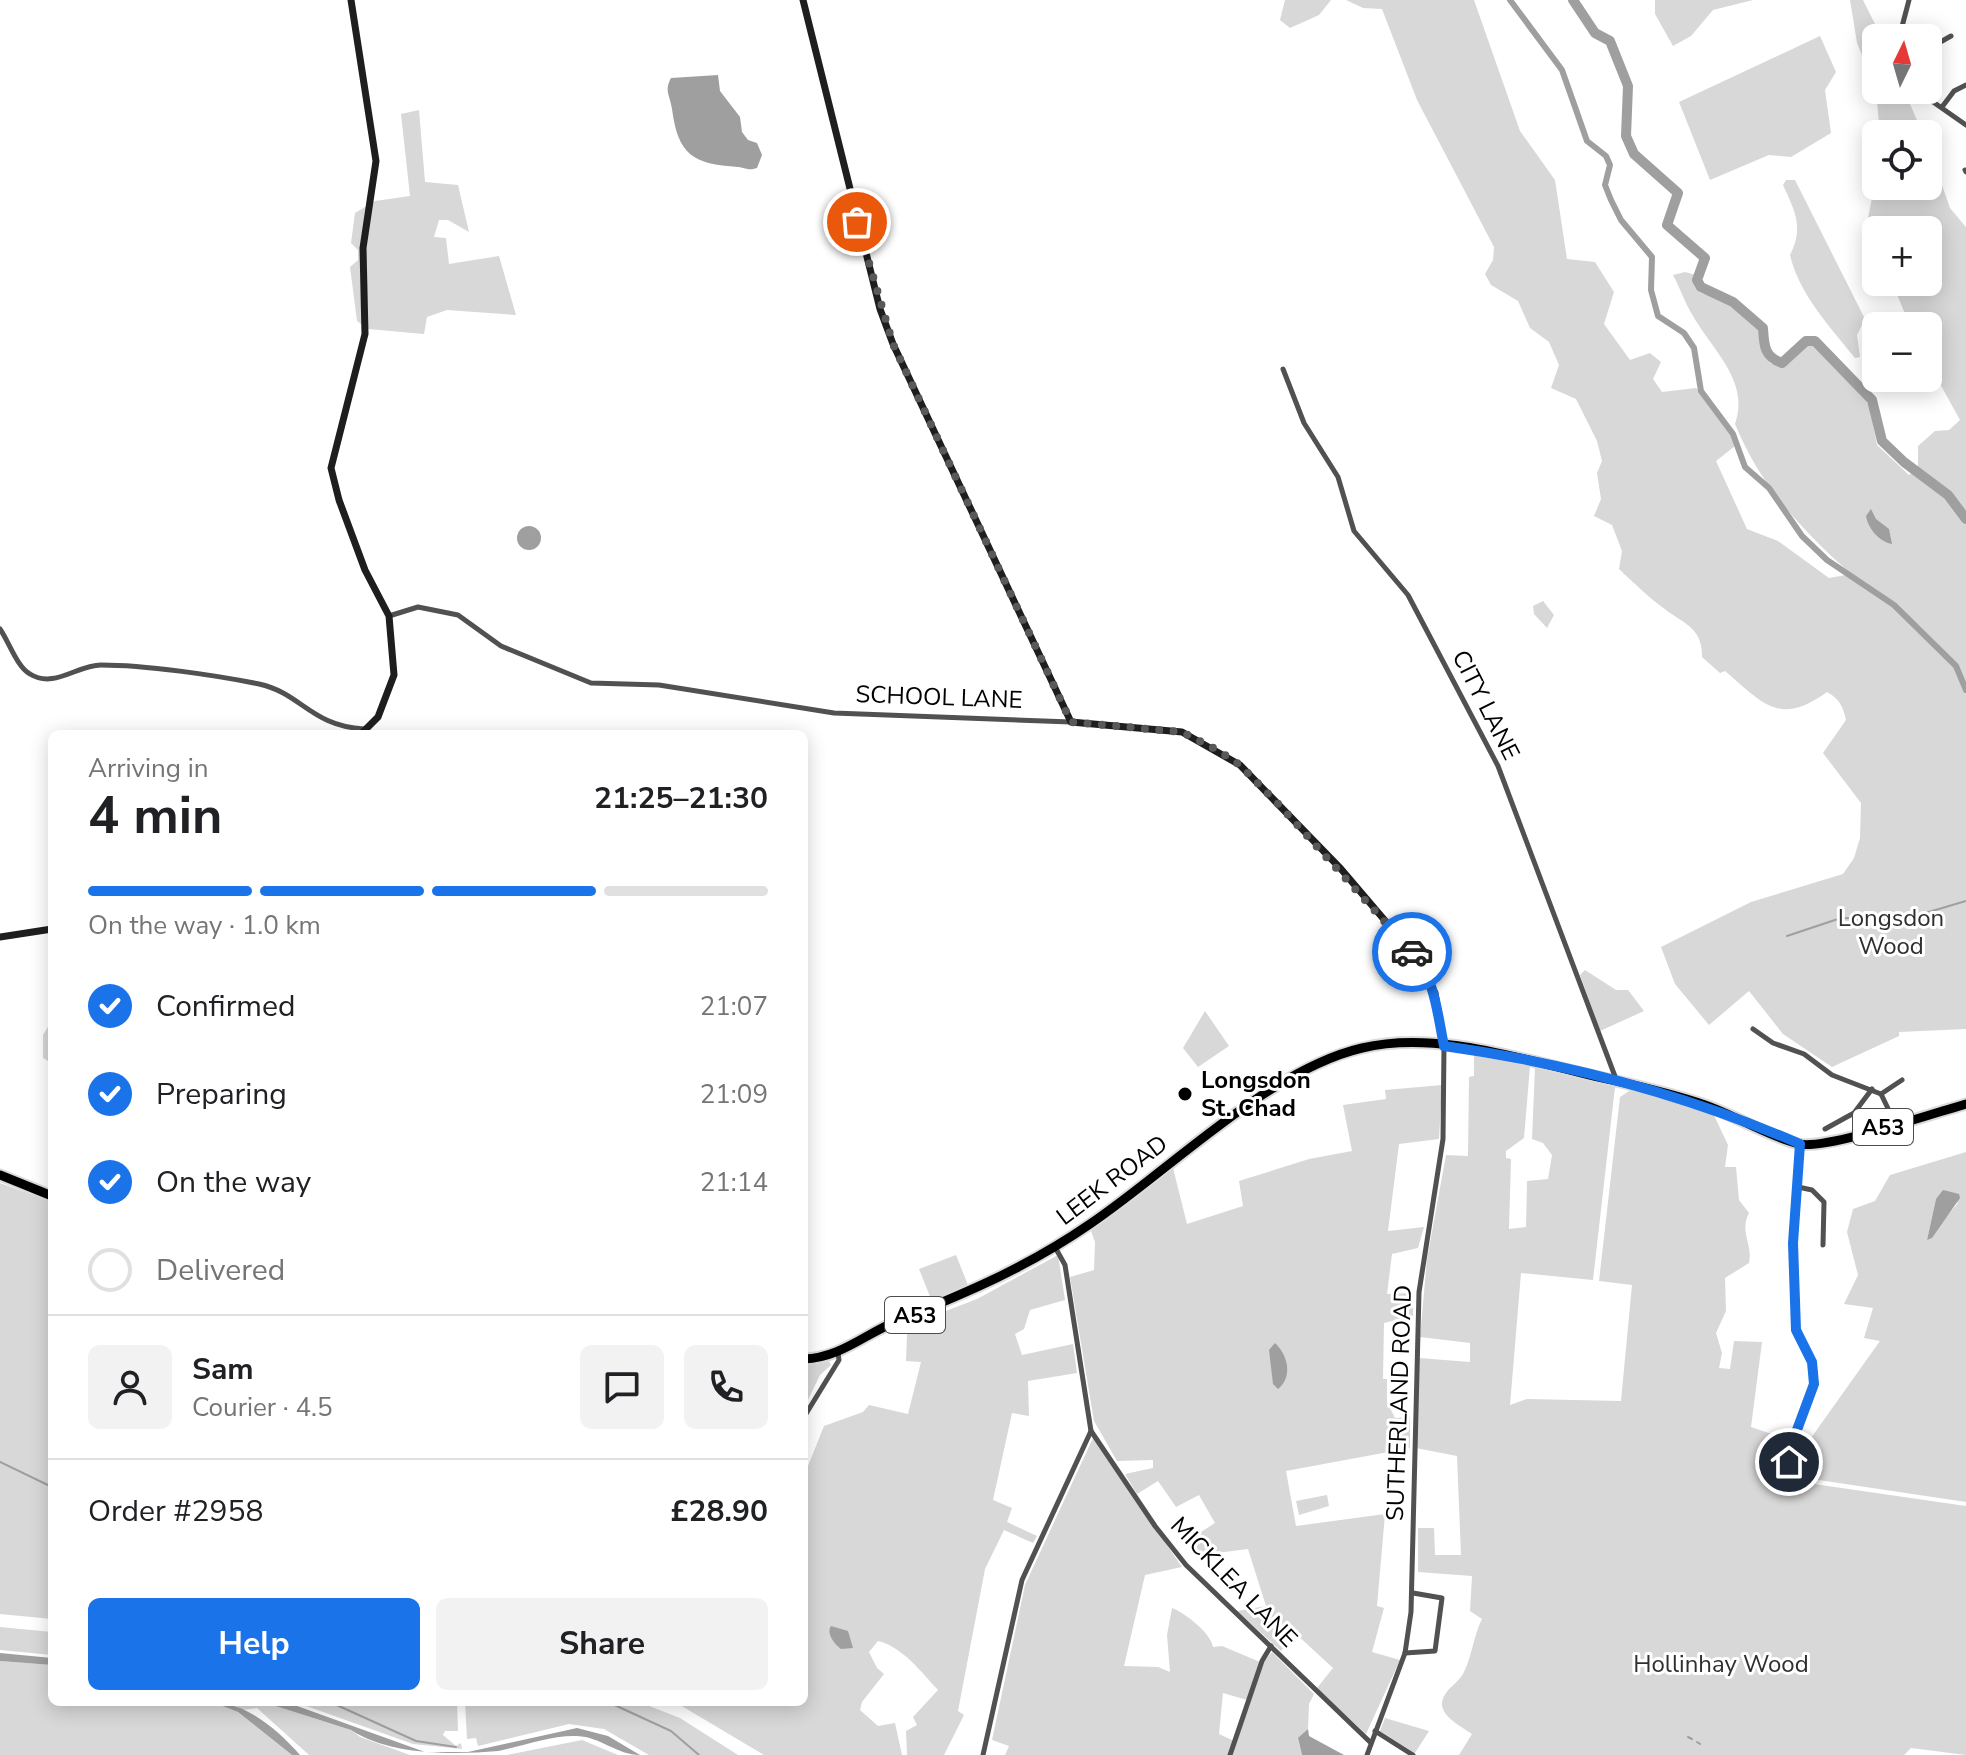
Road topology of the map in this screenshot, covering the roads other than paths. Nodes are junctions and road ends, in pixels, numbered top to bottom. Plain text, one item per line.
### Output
1 (351, 0) edge
2 (803, 0) edge
3 (1909, 0) edge
4 (1903, 24) edge
5 (1952, 36) dead end
6 (1942, 41) edge
7 (1966, 85) edge
8 (1937, 104) edge
9 (1942, 107) junction
10 (1966, 125) edge
11 (1283, 369) dead end
12 (389, 616) junction
13 (0, 629) edge
14 (1071, 722) junction
15 (356, 730) edge
16 (364, 730) edge
17 (48, 930) edge
18 (0, 937) edge
19 (1753, 1029) dead end
20 (1444, 1046) junction
21 (1902, 1080) dead end
22 (1617, 1082) junction
23 (1872, 1089) junction
24 (1881, 1094) junction
25 (1966, 1104) edge
26 (1895, 1123) junction
27 (1825, 1129) dead end
28 (1800, 1144) junction
29 (0, 1175) edge
30 (1798, 1187) junction
31 (48, 1194) edge
32 (1823, 1245) dead end
33 (1055, 1247) junction
34 (838, 1353) junction
35 (808, 1358) edge
36 (808, 1410) edge
37 (1091, 1431) junction
38 (1787, 1478) dead end
39 (1413, 1593) junction
40 (1271, 1646) junction
41 (1405, 1653) junction
42 (1375, 1731) junction
43 (1370, 1742) junction
44 (983, 1755) edge
45 (1230, 1755) edge
46 (1367, 1755) edge
47 (1413, 1755) edge

1 - 12 street
2 - 14 street
3 - 4 street
5 - 6 street
7 - 9 street
8 - 9 street
9 - 10 street
11 - 22 street, CITY LANE
12 - 14 street, SCHOOL LANE
12 - 16 street
13 - 15 street
14 - 20 street, SCHOOL LANE
17 - 18 street
19 - 23 street
20 - 22 highway, A53
20 - 33 highway, LEEK ROAD / A53
20 - 39 street, SUTHERLAND ROAD
21 - 24 street
22 - 28 highway, A53
23 - 24 street
23 - 27 street
24 - 26 street
25 - 26 highway, A53
26 - 28 highway, A53
28 - 30 street
29 - 31 highway
30 - 32 street
30 - 38 street
33 - 34 highway, LEEK ROAD / A53
33 - 37 street
34 - 35 highway, LEEK ROAD / A53
34 - 36 street
37 - 40 street, MICKLEA LANE
37 - 44 street
39 - 41 street, SUTHERLAND ROAD
39 - 41 street
40 - 43 street, MICKLEA LANE
40 - 45 street
41 - 42 street, SUTHERLAND ROAD
42 - 43 street, SUTHERLAND ROAD
42 - 47 street
43 - 46 street, SUTHERLAND ROAD

